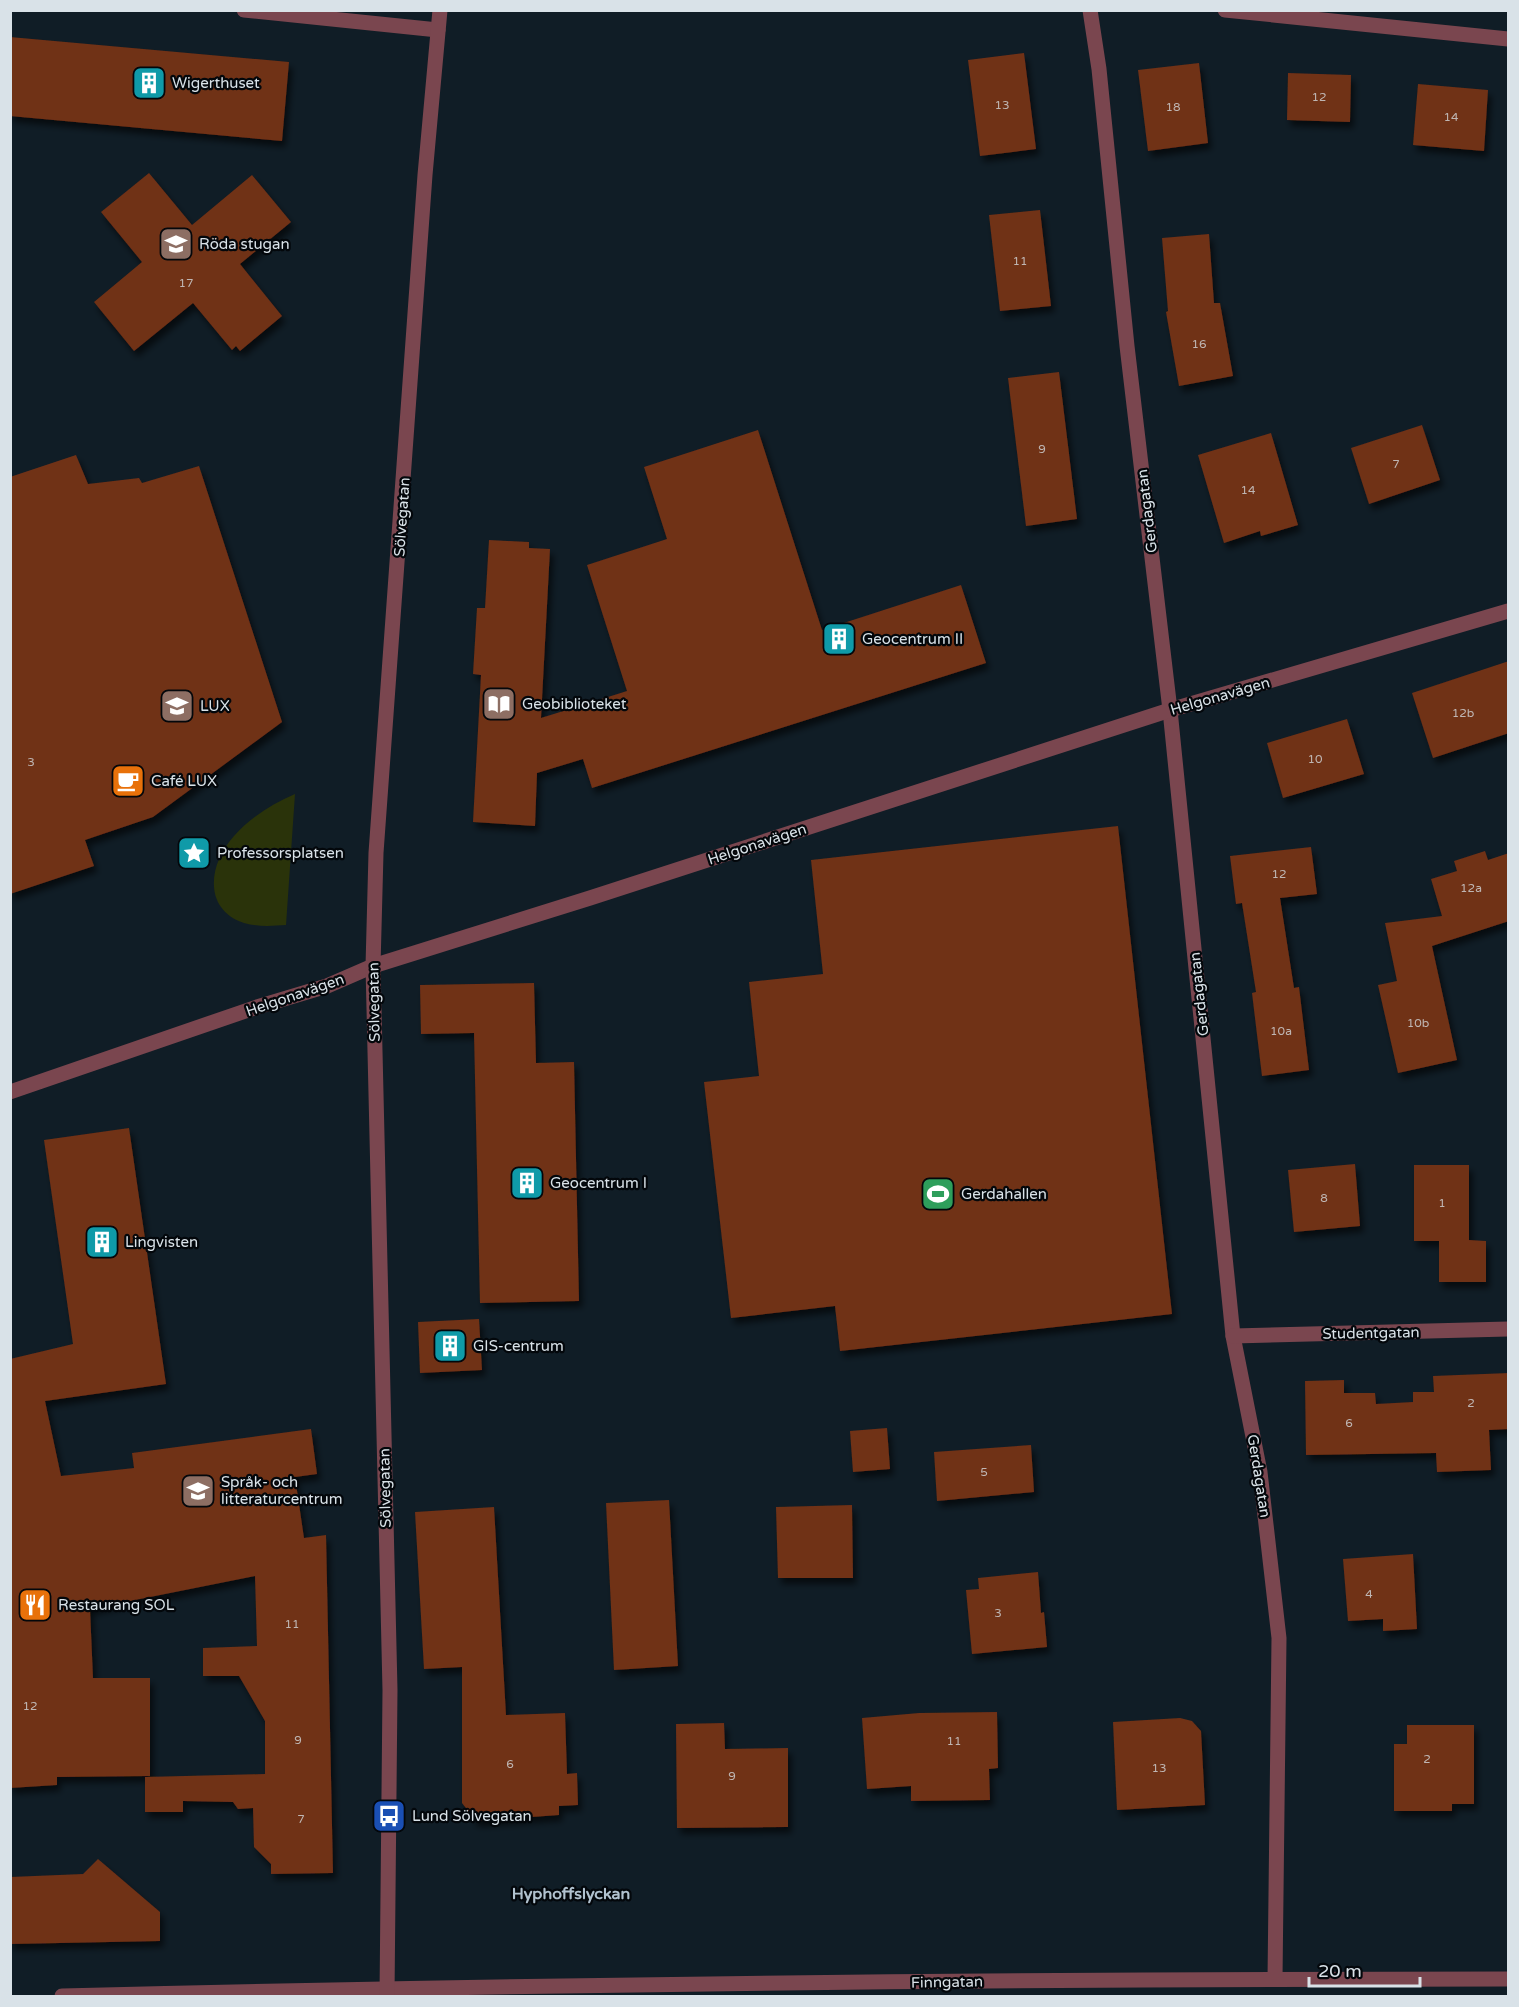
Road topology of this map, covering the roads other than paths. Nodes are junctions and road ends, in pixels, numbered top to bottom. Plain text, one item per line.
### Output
1 (244, 10) edge
2 (440, 10) edge
3 (1090, 10) edge
4 (1226, 10) edge
5 (438, 30) junction
6 (1509, 39) edge
7 (1509, 611) edge
8 (1170, 710) junction
9 (373, 966) junction
10 (10, 1092) edge
11 (1509, 1329) edge
12 (1233, 1336) junction
13 (1275, 1979) junction
14 (1509, 1979) edge
15 (387, 1993) edge
16 (62, 1996) edge

1 - 5 street
2 - 5 street, Sölvegatan
3 - 8 street, Gerdagatan
4 - 6 street
5 - 9 street, Sölvegatan
7 - 8 street, Helgonavägen
8 - 9 street, Helgonavägen
8 - 12 street, Gerdagatan
9 - 10 street, Helgonavägen
9 - 15 street, Sölvegatan
11 - 12 street, Studentgatan
12 - 13 street, Gerdagatan
13 - 14 street, Finngatan
13 - 15 street, Finngatan
15 - 16 street, Finngatan

